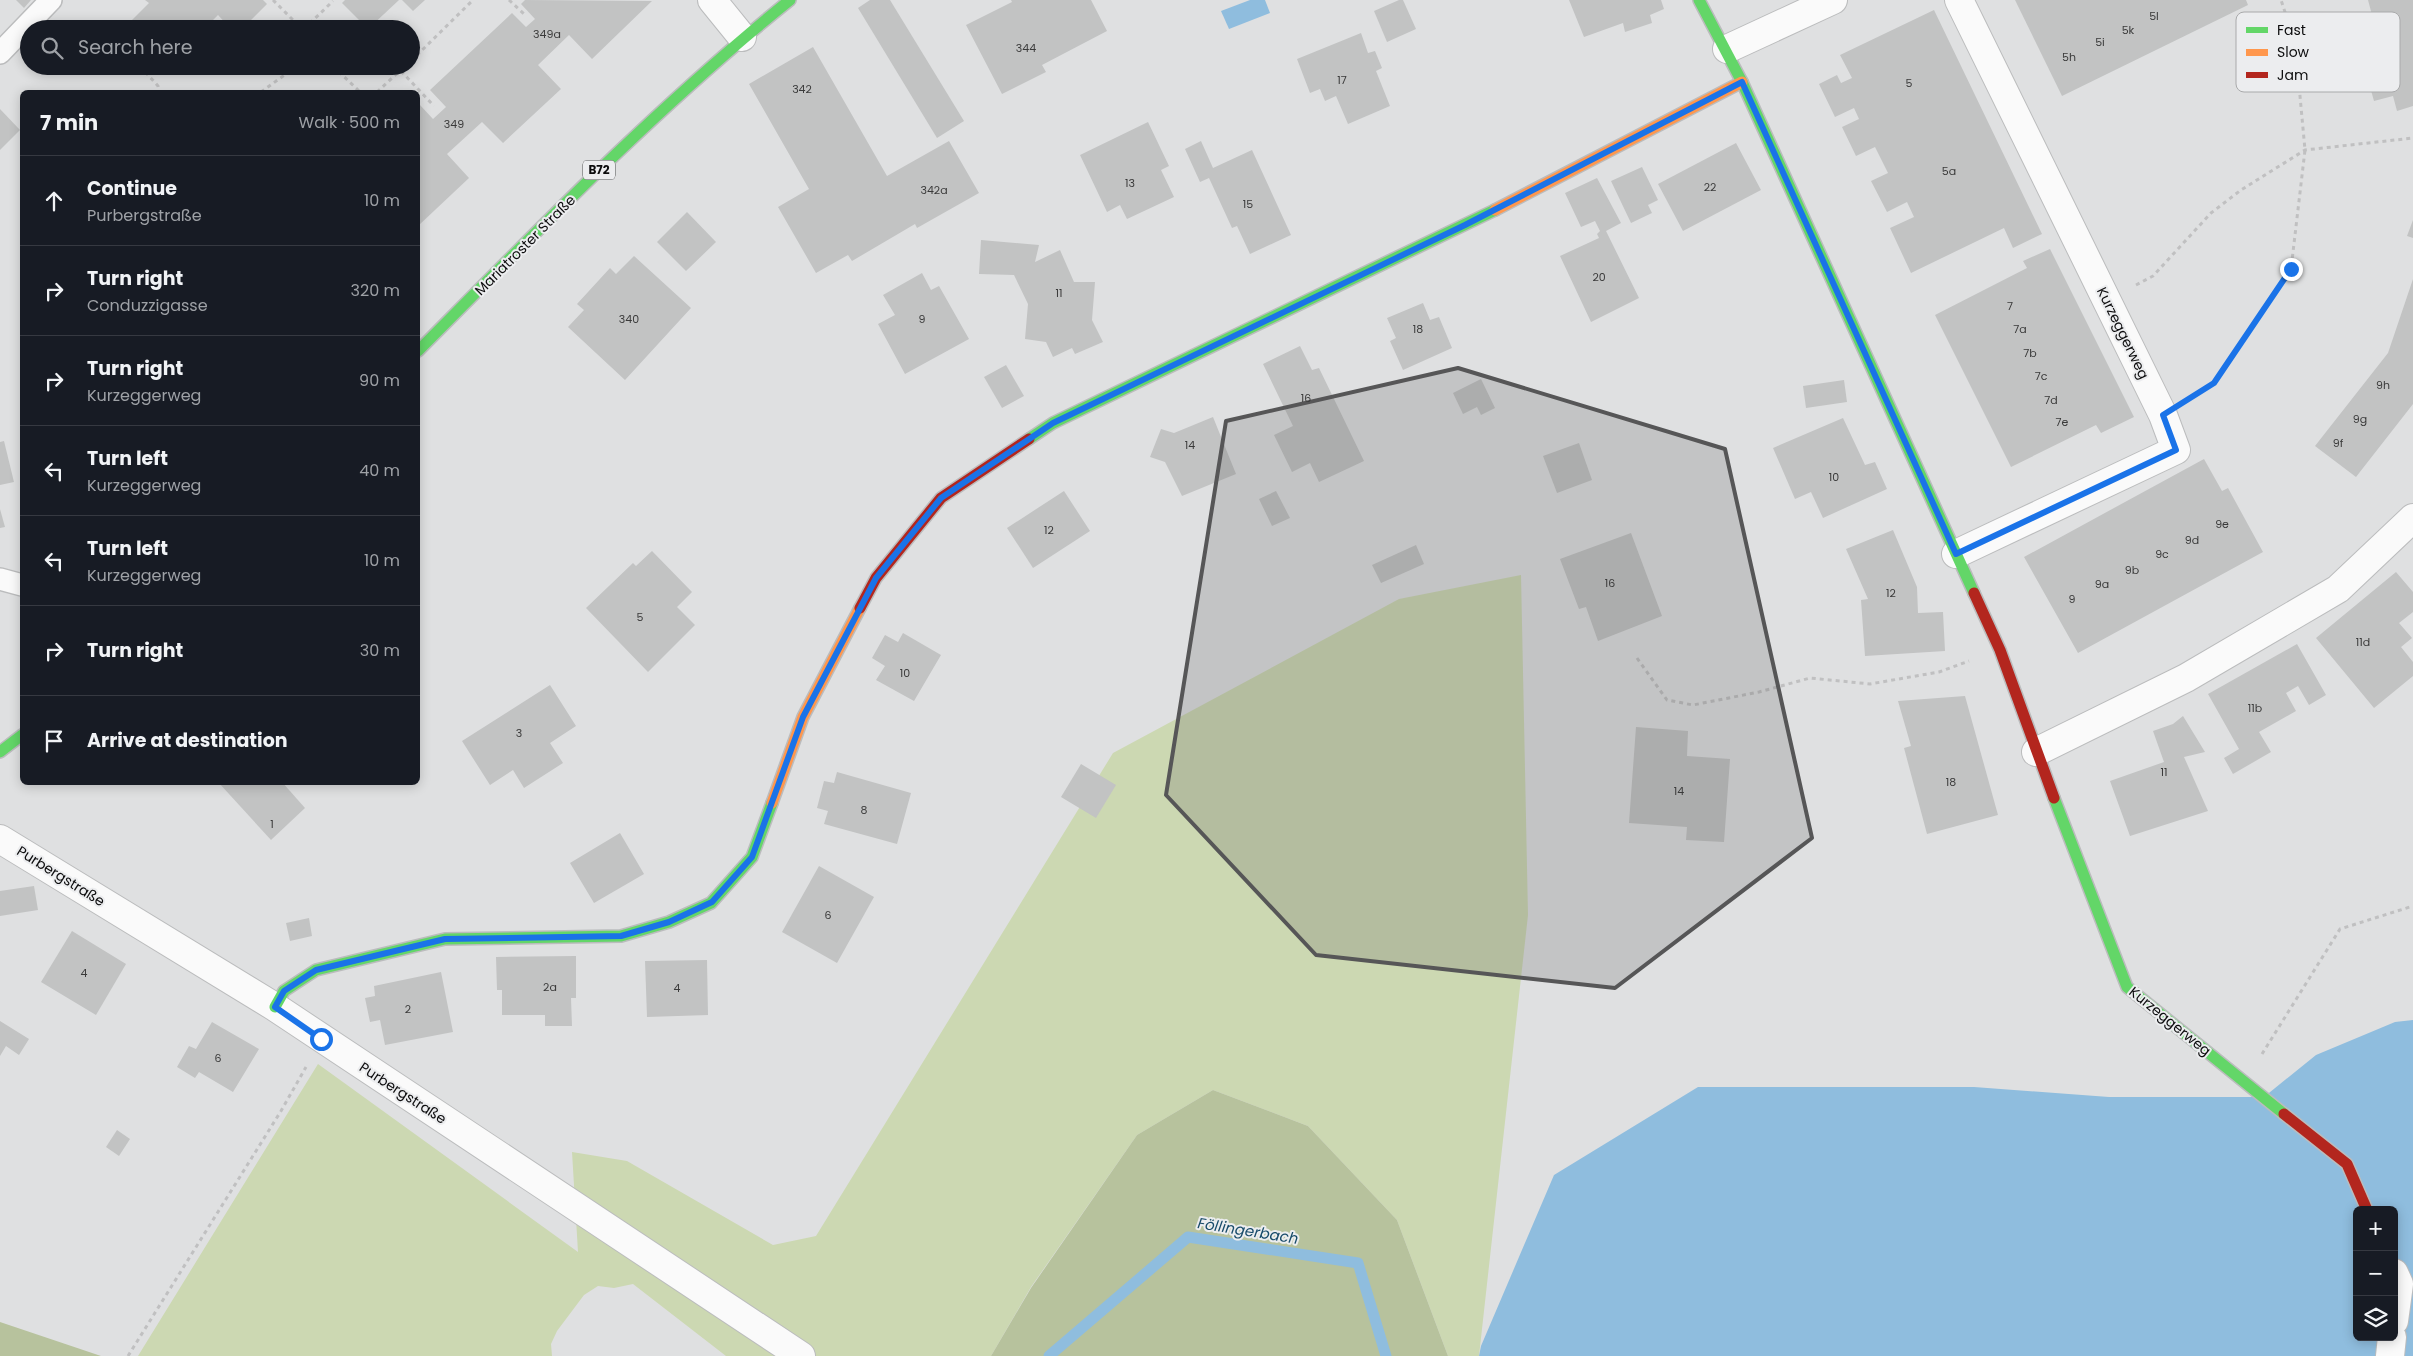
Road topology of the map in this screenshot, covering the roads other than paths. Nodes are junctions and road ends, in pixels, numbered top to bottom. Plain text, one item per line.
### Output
1 (51, 0) edge
2 (712, 0) edge
3 (790, 0) edge
4 (1699, 0) edge
5 (1833, 0) edge
6 (1960, 0) edge
7 (32, 20) edge
8 (20, 32) edge
9 (742, 37) junction
10 (1726, 49) junction
11 (0, 53) edge
12 (1742, 82) junction
13 (420, 349) edge
14 (2413, 518) edge
15 (1956, 554) junction
16 (0, 579) edge
17 (20, 584) edge
18 (20, 737) edge
19 (0, 752) edge
20 (2036, 752) junction
21 (0, 839) edge
22 (275, 1007) junction
23 (2365, 1206) edge
24 (2392, 1341) edge
25 (801, 1356) edge
26 (2390, 1356) edge

1 - 7 lane
2 - 9 street
3 - 9 street, Mariatroster Straße / B72
4 - 10 street, Kurzeggerweg
5 - 10 street
6 - 15 street, Kurzeggerweg
8 - 11 lane
9 - 13 street, Mariatroster Straße / B72
10 - 12 street, Kurzeggerweg
12 - 15 street, Kurzeggerweg
12 - 22 street
14 - 20 street
15 - 20 street, Kurzeggerweg
16 - 17 lane
18 - 19 street
20 - 23 street, Kurzeggerweg
21 - 22 street, Purbergstraße
22 - 25 street, Purbergstraße
24 - 26 street

